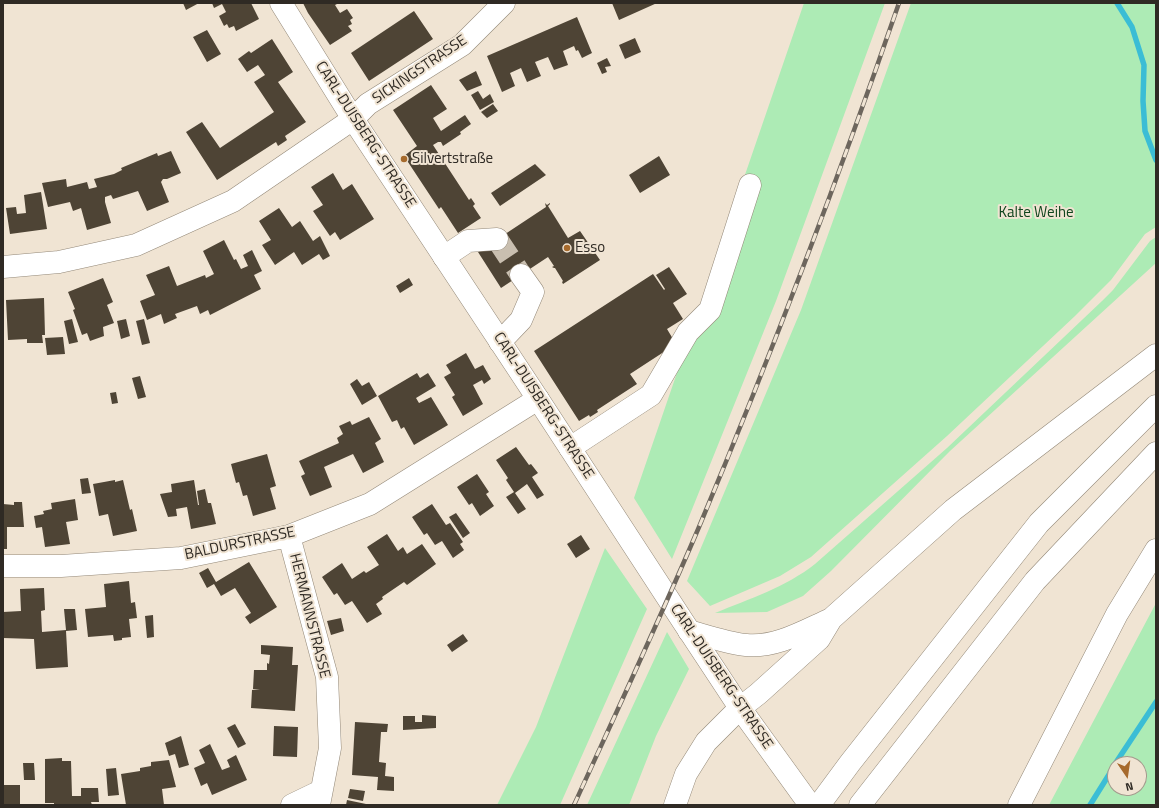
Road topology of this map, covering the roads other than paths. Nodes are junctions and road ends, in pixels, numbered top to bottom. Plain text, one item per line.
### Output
1 (281, 3) edge
2 (504, 3) edge
3 (353, 119) junction
4 (750, 184) dead end
5 (497, 239) dead end
6 (444, 257) junction
7 (3, 268) edge
8 (521, 275) tunnel mouth
9 (500, 342) junction
10 (1156, 355) edge
11 (538, 399) junction
12 (1156, 406) edge
13 (570, 448) junction
14 (1156, 453) edge
15 (289, 536) junction
16 (1156, 550) edge
17 (3, 566) edge
18 (831, 619) junction
19 (689, 631) junction
20 (740, 708) junction
21 (865, 797) edge
22 (320, 798) edge
23 (292, 805) edge
24 (675, 805) edge
25 (810, 805) edge
26 (819, 805) edge
27 (1018, 805) edge

1 - 3 main road, CARL-DUISBERG-STRASSE
2 - 3 main road, SICKINGSTRASSE
3 - 6 main road, CARL-DUISBERG-STRASSE
3 - 7 main road
4 - 13 main road
5 - 6 main road
6 - 9 main road, CARL-DUISBERG-STRASSE
8 - 9 main road
9 - 11 main road, CARL-DUISBERG-STRASSE
10 - 18 main road
11 - 13 main road, CARL-DUISBERG-STRASSE
11 - 15 main road, BALDURSTRASSE
12 - 26 main road
13 - 19 main road, CARL-DUISBERG-STRASSE
14 - 21 main road
15 - 17 main road, BALDURSTRASSE
15 - 22 main road, HERMANNSTRASSE
16 - 27 main road
18 - 19 main road
18 - 20 main road
19 - 20 main road, CARL-DUISBERG-STRASSE
20 - 24 main road
20 - 25 main road, CARL-DUISBERG-STRASSE
22 - 23 main road, HERMANNSTRASSE

